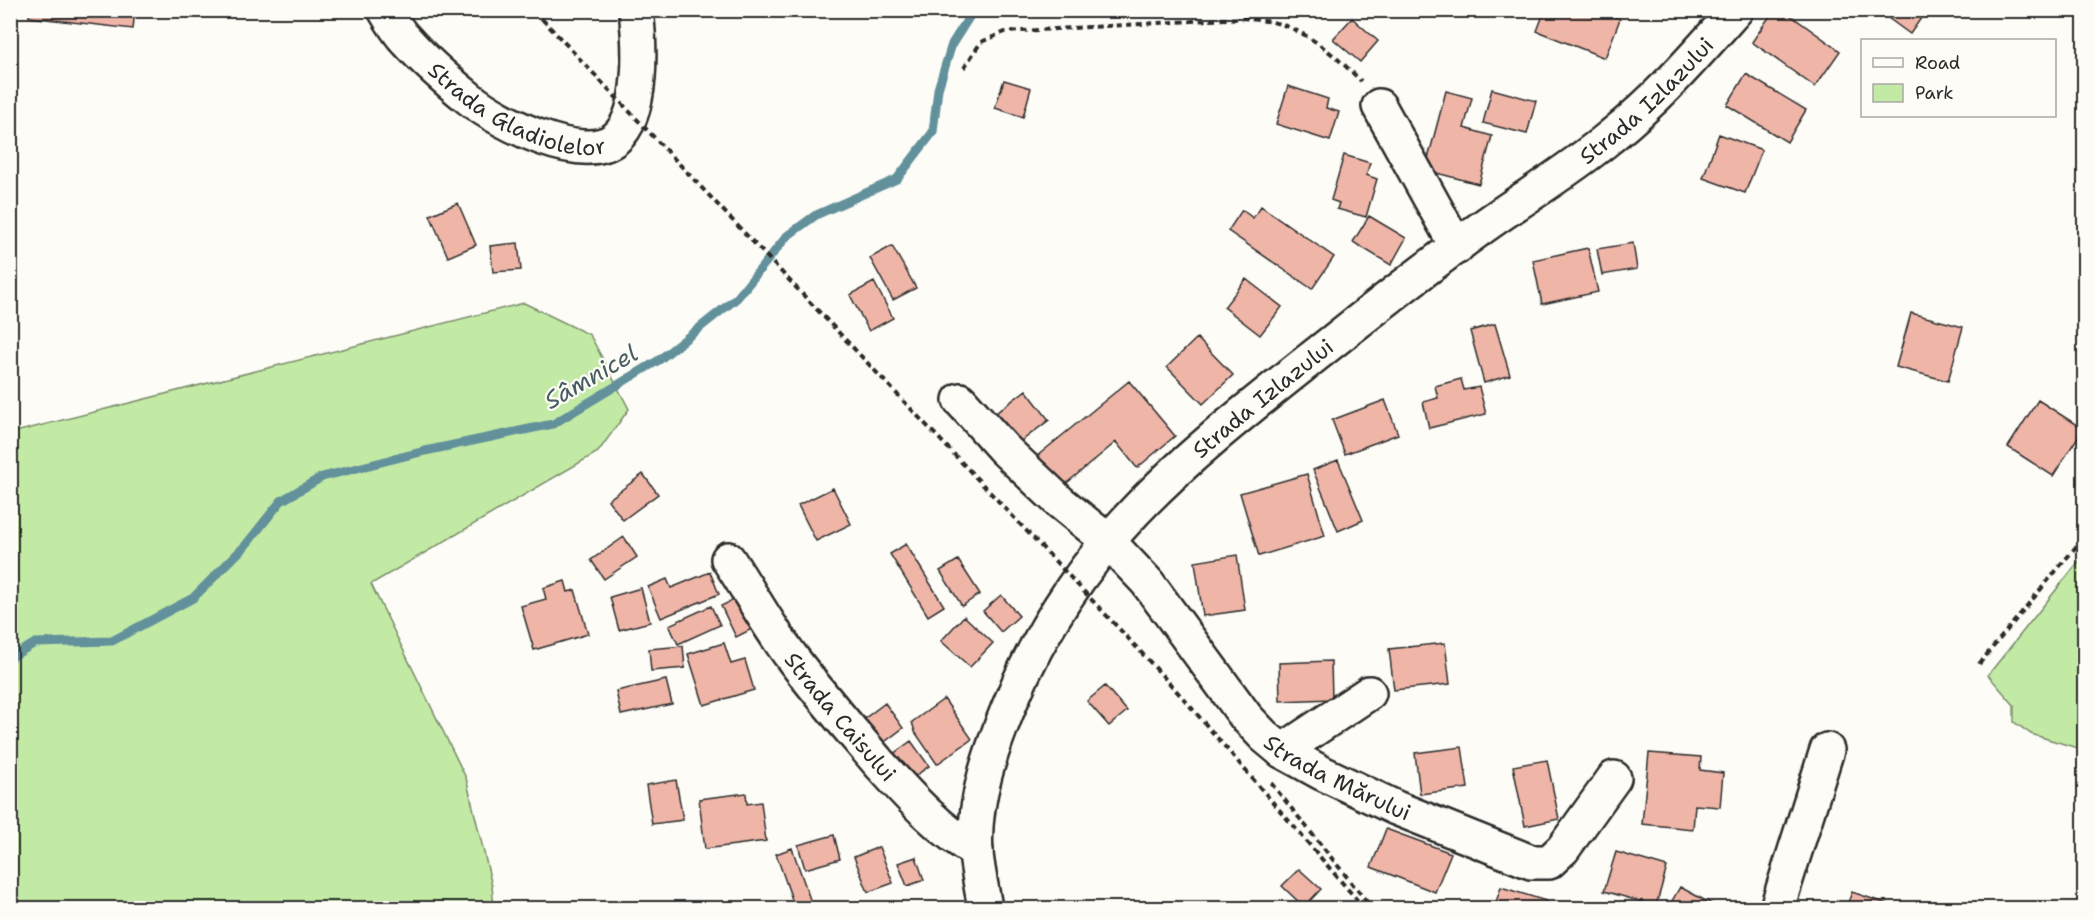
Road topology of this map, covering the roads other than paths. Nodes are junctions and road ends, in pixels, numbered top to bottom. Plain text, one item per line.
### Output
1 (385, 10) edge
2 (636, 10) edge
3 (1736, 10) edge
4 (1379, 106) road end
5 (1457, 247) junction
6 (960, 400) dead end
7 (1108, 541) junction
8 (728, 559) dead end
9 (1369, 693) dead end
10 (1273, 744) junction
11 (1827, 750) dead end
12 (1614, 778) dead end
13 (976, 851) junction
14 (985, 909) edge
15 (1778, 909) edge

1 - 2 street, Strada Gladiolelor
3 - 5 street, Strada Izlazului
4 - 5 street
5 - 7 street, Strada Izlazului
6 - 7 street, Strada Mărului
7 - 10 street, Strada Mărului
7 - 13 street, Strada Izlazului
8 - 13 street, Strada Caisului
9 - 10 street
10 - 12 street, Strada Mărului
11 - 15 street
13 - 14 street, Strada Izlazului

